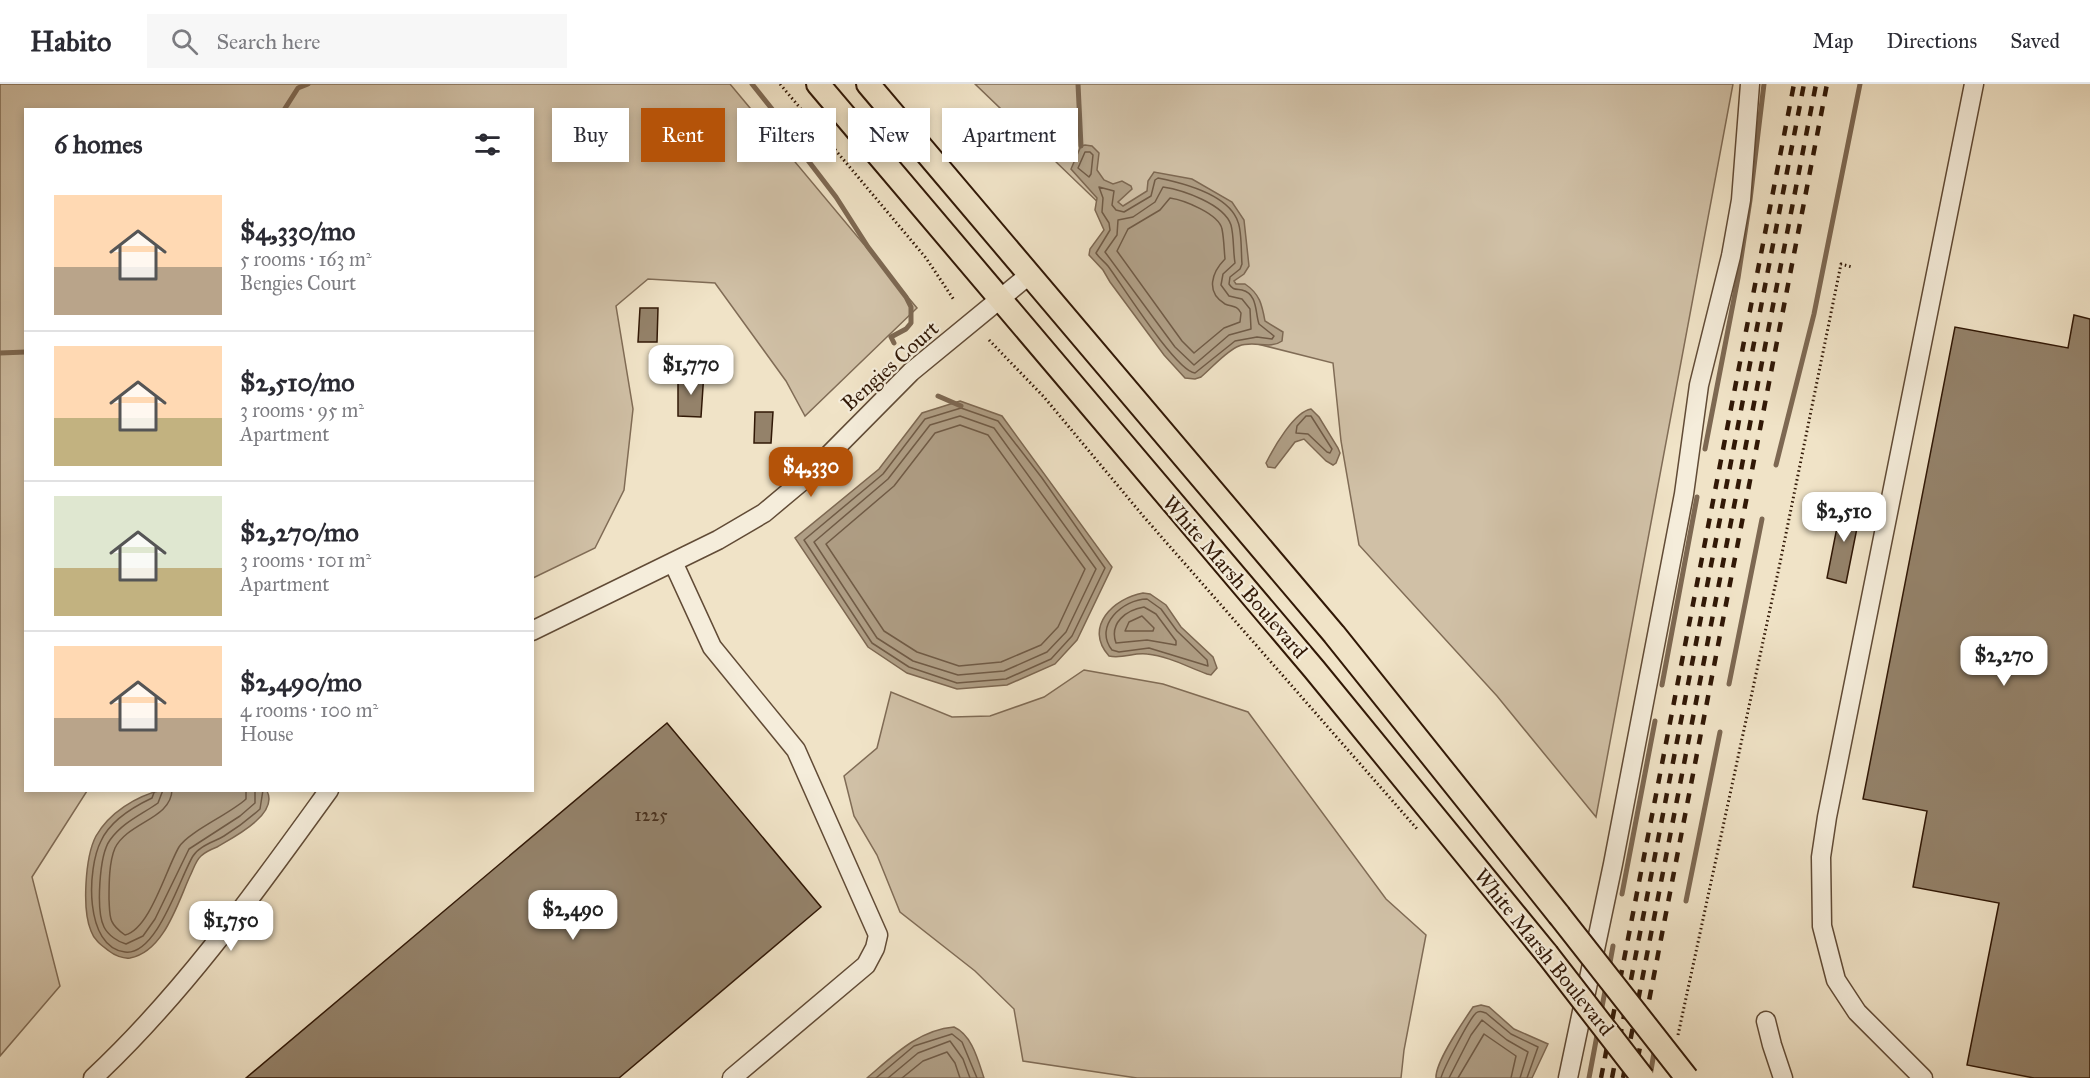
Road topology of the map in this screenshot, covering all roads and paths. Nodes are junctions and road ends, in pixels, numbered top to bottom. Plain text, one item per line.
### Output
1 (780, 84) edge
2 (818, 84) edge
3 (868, 84) edge
4 (1750, 84) edge
5 (1974, 84) edge
6 (1852, 267) dead end
7 (1029, 275) junction
8 (954, 300) dead end
9 (1000, 300) junction
10 (989, 340) dead end
11 (673, 562) junction
12 (534, 630) edge
13 (328, 792) edge
14 (1418, 830) dead end
15 (1766, 1021) dead end
16 (1676, 1046) dead end
17 (93, 1078) edge
18 (732, 1078) edge
19 (1568, 1078) edge
20 (1643, 1078) edge
21 (1687, 1078) edge
22 (1783, 1078) edge
23 (1923, 1078) edge

1 - 8 path
2 - 9 main road, White Marsh Boulevard
3 - 7 main road, White Marsh Boulevard
4 - 19 street
5 - 23 street
6 - 16 path
7 - 9 street, Bengies Court
7 - 21 main road, White Marsh Boulevard, bridge
9 - 11 street, Bengies Court
9 - 20 main road, White Marsh Boulevard, bridge
10 - 14 path
11 - 12 street, Bengies Court
11 - 18 street
13 - 17 street
15 - 22 street

